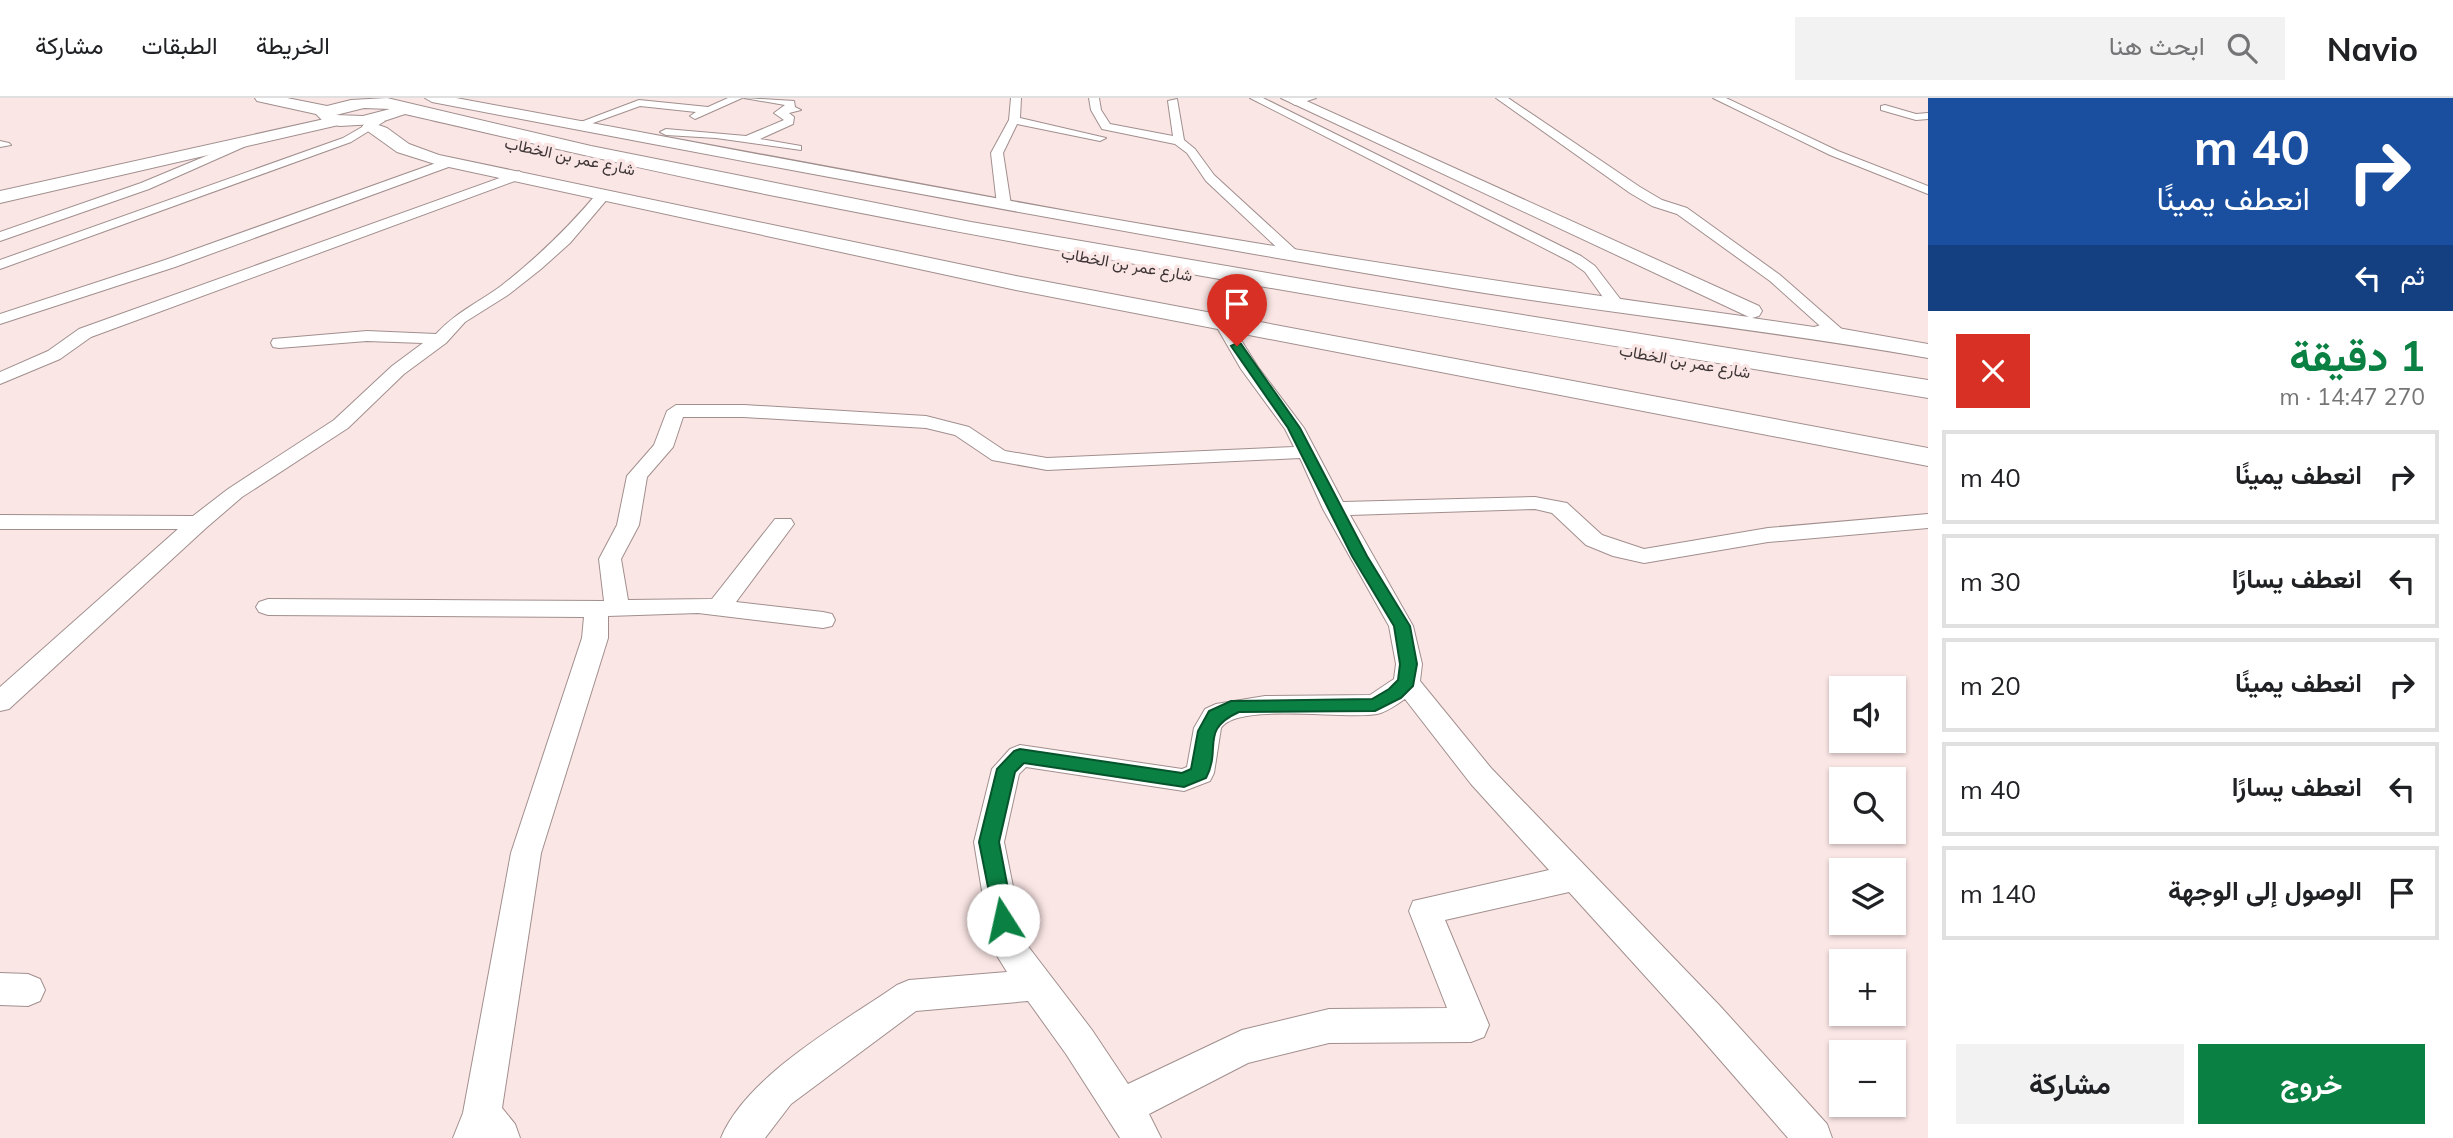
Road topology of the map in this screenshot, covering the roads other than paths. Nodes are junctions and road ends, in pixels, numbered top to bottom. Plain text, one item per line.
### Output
1 (263, 98) edge
2 (432, 98) edge
3 (737, 98) edge
4 (749, 98) edge
5 (1016, 98) edge
6 (1094, 98) edge
7 (1255, 98) edge
8 (1500, 98) edge
9 (1718, 98) edge
10 (1298, 99) edge
11 (1173, 101) dead end
12 (1885, 108) dead end
13 (790, 109) junction
14 (708, 110) junction
15 (804, 111) dead end
16 (329, 112) edge
17 (386, 112) edge
18 (1100, 116) junction
19 (1928, 116) edge
20 (1087, 119) dead end
21 (1014, 120) junction
22 (1074, 122) dead end
23 (579, 125) junction
24 (1048, 127) junction
25 (661, 135) junction
26 (1100, 138) dead end
27 (746, 140) junction
28 (1179, 141) junction
29 (242, 144) junction
30 (797, 148) dead end
31 (450, 162) junction
32 (519, 175) junction
33 (0, 190) edge
34 (1928, 190) edge
35 (604, 194) junction
36 (0, 197) edge
37 (1004, 205) junction
38 (0, 237) edge
39 (1293, 255) junction
40 (0, 265) edge
41 (1616, 304) junction
42 (0, 320) edge
43 (1223, 324) junction
44 (1844, 338) junction
45 (440, 339) junction
46 (279, 343) dead end
47 (1928, 351) edge
48 (0, 379) edge
49 (1928, 389) edge
50 (1928, 405) edge
51 (1306, 452) junction
52 (1928, 457) edge
53 (1334, 509) junction
54 (1928, 521) edge
55 (0, 522) edge
56 (198, 523) junction
57 (783, 524) dead end
58 (268, 607) dead end
59 (719, 607) junction
60 (606, 609) junction
61 (822, 620) dead end
62 (1406, 682) junction
63 (0, 702) edge
64 (1575, 877) junction
65 (1037, 985) junction
66 (1122, 1107) junction
67 (485, 1130) edge
68 (740, 1138) edge
69 (1142, 1138) edge
70 (1814, 1138) edge

1 - 16 main road
2 - 17 street
2 - 23 street
3 - 14 street
4 - 13 street
5 - 21 street
6 - 18 street
7 - 41 street
8 - 44 street
9 - 34 street
10 - 44 street
11 - 28 street
12 - 19 street
13 - 15 street
13 - 27 street
14 - 23 street
14 - 25 street
16 - 17 main road
16 - 17 main road
16 - 29 street
16 - 33 street
17 - 31 street
17 - 40 street
17 - 49 main road, شارع عمر بن الخطاب
17 - 50 main road, شارع عمر بن الخطاب
18 - 20 street
18 - 28 street
21 - 24 street
21 - 37 street
22 - 24 street
23 - 25 street
24 - 26 street
25 - 27 street
25 - 37 street
27 - 30 street
28 - 39 street
29 - 36 street
29 - 38 street
31 - 32 street
31 - 42 street
32 - 35 street
32 - 48 street
35 - 43 street
35 - 45 street
37 - 39 street
39 - 41 street
41 - 44 street
43 - 51 street
43 - 52 street
44 - 47 street
45 - 46 street
45 - 56 street
51 - 53 street
51 - 60 street
53 - 54 street
53 - 62 street
55 - 56 street
56 - 63 street
57 - 59 street
58 - 60 street
59 - 60 street
59 - 61 street
60 - 67 street
62 - 64 street
62 - 65 street
64 - 66 street
64 - 70 street
65 - 66 street
65 - 68 street
66 - 69 street

